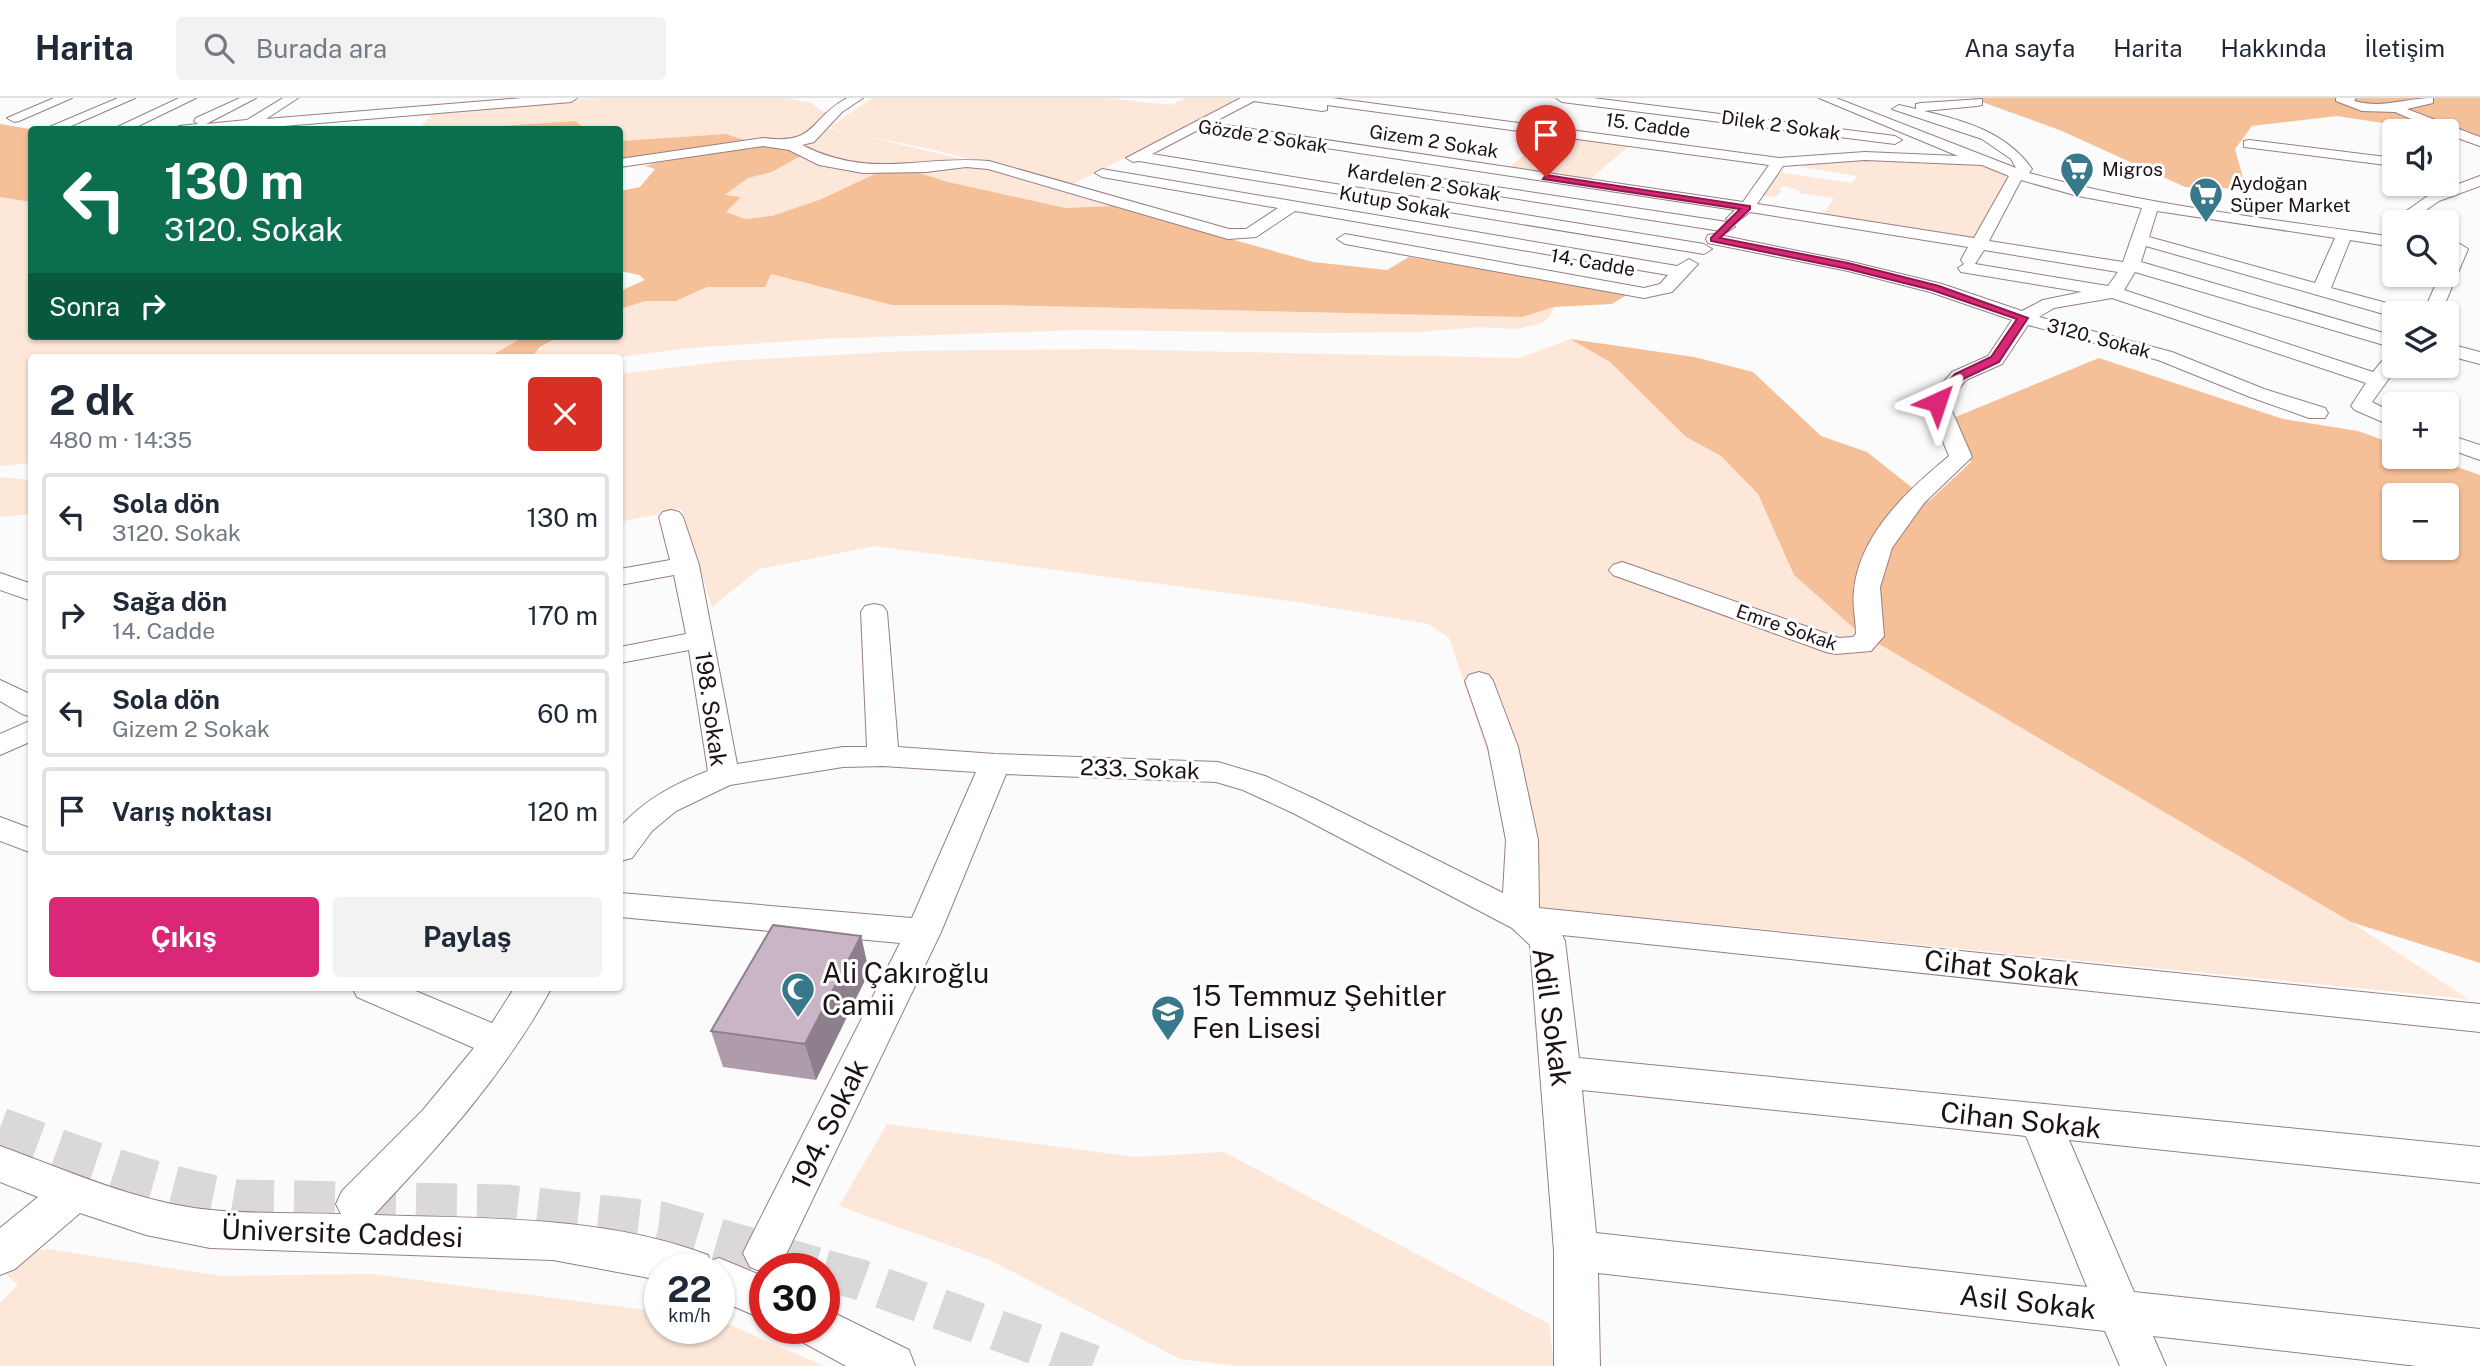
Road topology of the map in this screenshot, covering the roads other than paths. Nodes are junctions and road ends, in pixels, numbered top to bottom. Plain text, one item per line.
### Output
1 (66, 98) edge
2 (129, 98) edge
3 (190, 98) edge
4 (250, 98) edge
5 (292, 98) edge
6 (569, 98) edge
7 (857, 98) edge
8 (1254, 98) edge
9 (1303, 98) edge
10 (1562, 98) edge
11 (1568, 98) edge
12 (1825, 98) edge
13 (2350, 98) edge
14 (2428, 100) dead end
15 (1976, 102) dead end
16 (436, 104) edge
17 (2398, 108) junction
18 (1899, 109) junction
19 (1812, 110) dead end
20 (1226, 111) junction
21 (1865, 112) junction
22 (1251, 114) dead end
23 (1366, 114) junction
24 (1827, 116) dead end
25 (246, 124) junction
26 (1893, 124) junction
27 (1198, 125) junction
28 (45, 126) edge
29 (64, 126) edge
30 (126, 126) edge
31 (191, 126) edge
32 (222, 126) edge
33 (408, 126) dead end
34 (1304, 128) dead end
35 (1528, 128) junction
36 (1545, 131) junction
37 (1474, 134) junction
38 (1285, 138) junction
39 (1375, 139) dead end
40 (1167, 140) junction
41 (2480, 142) edge
42 (1318, 143) junction
43 (1194, 144) dead end
44 (2249, 144) dead end
45 (788, 145) junction
46 (1796, 146) dead end
47 (1944, 147) junction
48 (1358, 149) junction
49 (1298, 154) dead end
50 (1137, 156) junction
51 (1865, 156) junction
52 (1437, 161) junction
53 (1983, 161) junction
54 (2382, 161) edge
55 (1779, 162) junction
56 (623, 163) edge
57 (1279, 164) dead end
58 (1495, 170) junction
59 (1102, 173) junction
60 (2459, 173) edge
61 (1385, 174) dead end
62 (2017, 174) junction
63 (1258, 176) junction
64 (1413, 178) junction
65 (2479, 181) edge
66 (1069, 190) junction
67 (1225, 194) junction
68 (1387, 197) junction
69 (2151, 205) junction
70 (1291, 206) junction
71 (1747, 207) junction
72 (2416, 210) edge
73 (1364, 218) junction
74 (2382, 228) edge
75 (2344, 235) junction
76 (1715, 238) junction
77 (2141, 240) junction
78 (2382, 240) edge
79 (1977, 244) junction
80 (2459, 249) edge
81 (2480, 251) edge
82 (2129, 267) junction
83 (1967, 268) junction
84 (1680, 272) junction
85 (1936, 288) junction
86 (2321, 290) junction
87 (2113, 292) junction
88 (2382, 307) edge
89 (2023, 318) junction
90 (2382, 339) edge
91 (2459, 352) edge
92 (2480, 358) edge
93 (2382, 373) edge
94 (2376, 380) junction
95 (2317, 413) dead end
96 (2382, 415) edge
97 (2459, 445) edge
98 (2480, 453) edge
99 (671, 517) dead end
100 (686, 565) junction
101 (1622, 570) dead end
102 (623, 576) edge
103 (0, 580) edge
104 (28, 591) edge
105 (874, 612) dead end
106 (701, 639) junction
107 (623, 654) edge
108 (1479, 681) dead end
109 (0, 689) edge
110 (28, 706) edge
111 (28, 731) edge
112 (0, 746) edge
113 (883, 755) junction
114 (995, 764) junction
115 (724, 775) junction
116 (0, 828) edge
117 (28, 840) edge
118 (623, 846) edge
119 (623, 905) edge
120 (1524, 919) junction
121 (923, 932) junction
122 (379, 991) edge
123 (532, 991) edge
124 (2480, 1018) edge
125 (500, 1043) junction
126 (1562, 1072) junction
127 (2041, 1122) junction
128 (0, 1164) edge
129 (2480, 1165) edge
130 (74, 1193) junction
131 (357, 1204) dead end
132 (1576, 1251) junction
133 (765, 1253) dead end
134 (0, 1255) edge
135 (644, 1257) edge
136 (2120, 1312) junction
137 (840, 1339) edge
138 (2480, 1351) edge
139 (892, 1366) edge
140 (1577, 1366) edge
141 (2143, 1366) edge

1 - 28 street
2 - 29 street
3 - 30 street
4 - 31 street
5 - 25 street
6 - 16 street
7 - 45 street
8 - 20 street
8 - 23 street
9 - 23 street, 15. Cadde
10 - 11 street
11 - 35 street
11 - 47 street
12 - 19 street
12 - 21 street
13 - 17 street
14 - 17 street
15 - 18 street
16 - 25 street
16 - 33 street
17 - 41 street
18 - 21 street
18 - 62 street
20 - 22 street
20 - 27 street
21 - 26 street
23 - 37 street, 15. Cadde
24 - 26 street
25 - 32 street
26 - 47 street
27 - 38 street, Gizem 2 Sokak
27 - 40 street
34 - 38 street
35 - 36 street, 15. Cadde
35 - 37 street, 15. Cadde
36 - 55 street, 15. Cadde
36 - 58 street
37 - 52 street
38 - 42 street, Gizem 2 Sokak
39 - 48 street
40 - 43 street, Gözde 2 Sokak
40 - 50 street
42 - 48 street, Gizem 2 Sokak
42 - 49 street
44 - 54 street
45 - 56 street
45 - 66 street
46 - 51 street, Dilek 2 Sokak
47 - 53 street
48 - 52 street, Gizem 2 Sokak
50 - 59 street
50 - 63 street, Kardelen 2 Sokak
51 - 53 street
51 - 55 street
52 - 58 street, Gizem 2 Sokak
52 - 64 street
53 - 62 street
55 - 71 street, 14. Cadde
57 - 63 street
58 - 71 street, Gizem 2 Sokak
59 - 66 street
59 - 67 street, Kutup Sokak
60 - 65 street
61 - 64 street
62 - 69 street
62 - 79 street
63 - 67 street
63 - 68 street, Kardelen 2 Sokak
64 - 68 street
64 - 76 street
65 - 72 street
66 - 70 street
67 - 70 street, Kutup Sokak
68 - 73 street
68 - 76 street, Kardelen 2 Sokak
69 - 75 street
69 - 77 street
70 - 73 street, Kutup Sokak
71 - 76 street, 14. Cadde
71 - 79 street, Gizem 2 Sokak
73 - 84 street, Kutup Sokak
73 - 84 street, 14. Cadde
74 - 75 street
75 - 78 street
75 - 86 street
76 - 84 street, 14. Cadde
76 - 85 street, 3120. Sokak
77 - 82 street
77 - 86 street
79 - 82 street, Gizem 2 Sokak
79 - 83 street
80 - 81 street
82 - 87 street
82 - 90 street, Gizem 2 Sokak
83 - 85 street
83 - 87 street
85 - 89 street, 3120. Sokak
86 - 88 street
87 - 89 street
87 - 94 street
89 - 95 street, 3120. Sokak
89 - 101 street, Emre Sokak
91 - 92 street
93 - 94 street
94 - 96 street
97 - 98 street
99 - 100 street, 198. Sokak
100 - 102 street
100 - 106 street, 198. Sokak
103 - 104 street
105 - 113 street
106 - 107 street
106 - 115 street, 198. Sokak
108 - 120 street, Adil Sokak
109 - 110 street
111 - 112 street
113 - 114 street, 233. Sokak
113 - 115 street, 233. Sokak
114 - 120 street, 233. Sokak
114 - 121 street, 194. Sokak
115 - 118 street, 198. Sokak
116 - 117 street
119 - 121 street
120 - 124 street, Cihat Sokak
120 - 126 street, Adil Sokak
121 - 133 street, 194. Sokak
122 - 125 street
123 - 125 street
125 - 131 street
126 - 127 street, Cihan Sokak
126 - 132 street, Adil Sokak
127 - 129 street, Cihan Sokak
127 - 136 street
128 - 130 street, Üniversite Caddesi
130 - 134 street
130 - 135 street, Üniversite Caddesi
132 - 136 street, Asil Sokak
132 - 140 street, Adil Sokak
136 - 138 street, Asil Sokak
136 - 141 street
137 - 139 street

